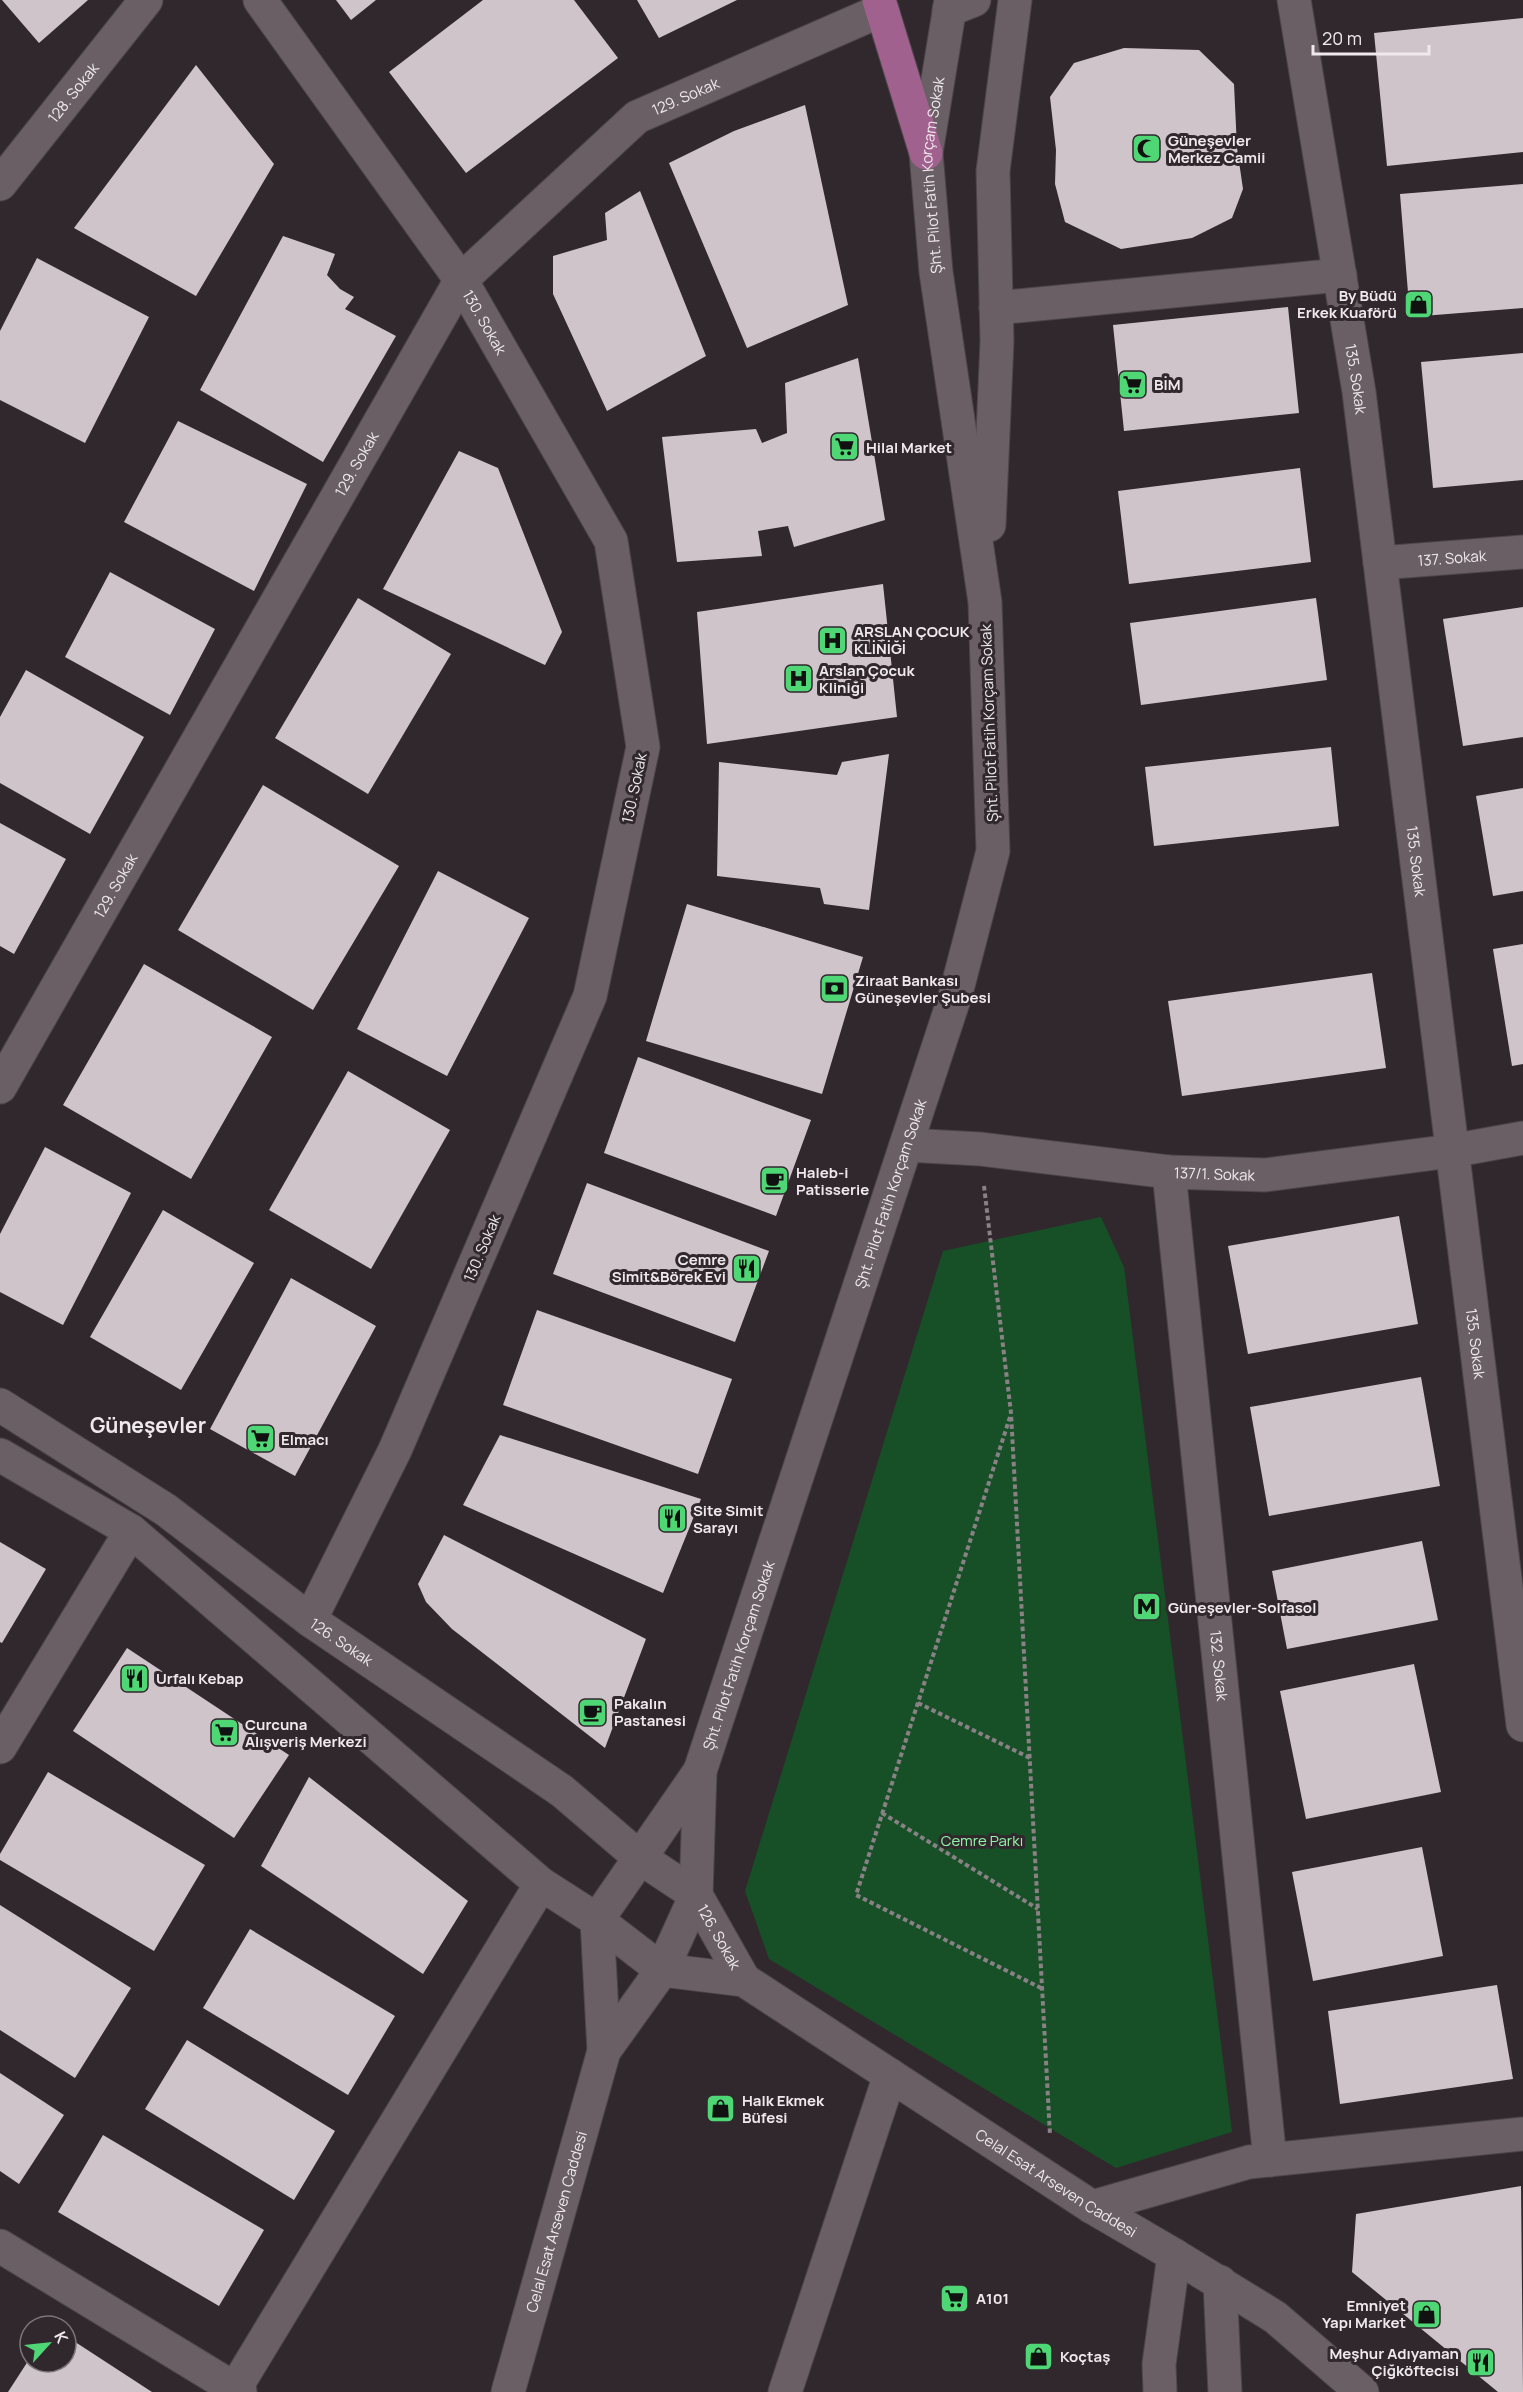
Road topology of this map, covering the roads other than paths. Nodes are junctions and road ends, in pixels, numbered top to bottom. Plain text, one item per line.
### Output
1 (146, 0) edge
2 (260, 0) edge
3 (1016, 0) edge
4 (1294, 0) edge
5 (958, 3) edge
6 (881, 5) edge
7 (926, 153) junction
8 (0, 184) edge
9 (1340, 275) junction
10 (461, 280) junction
11 (996, 308) junction
12 (1523, 552) edge
13 (1380, 563) junction
14 (985, 602) junction
15 (0, 1087) edge
16 (1523, 1138) edge
17 (906, 1145) junction
18 (1451, 1151) junction
19 (1169, 1172) junction
20 (0, 1405) edge
21 (0, 1455) edge
22 (131, 1531) junction
23 (310, 1620) junction
24 (1523, 1725) edge
25 (0, 1747) edge
26 (700, 1770) junction
27 (639, 1857) junction
28 (541, 1884) junction
29 (696, 1895) junction
30 (597, 1920) junction
31 (662, 1970) junction
32 (744, 1980) junction
33 (604, 2051) junction
34 (890, 2075) junction
35 (1523, 2134) edge
36 (1270, 2160) junction
37 (1092, 2207) junction
38 (0, 2246) edge
39 (1174, 2255) junction
40 (1220, 2283) junction
41 (236, 2391) edge
42 (508, 2392) edge
43 (785, 2392) edge
44 (1160, 2392) edge
45 (1225, 2392) edge
46 (1362, 2392) edge

1 - 8 street, 128. Sokak
2 - 10 street, 130. Sokak
3 - 11 street, Şht. Pilot Fatih Korçam Sokak
4 - 9 street, 135. Sokak
5 - 7 street, Şht. Pilot Fatih Korçam Sokak
6 - 7 main road
6 - 10 street, 129. Sokak
7 - 14 street, Şht. Pilot Fatih Korçam Sokak
9 - 11 street
9 - 13 street, 135. Sokak
10 - 15 street, 129. Sokak
10 - 23 street, 130. Sokak
11 - 14 street, Şht. Pilot Fatih Korçam Sokak
12 - 13 street, 137. Sokak
13 - 18 street, 135. Sokak
14 - 17 street, Şht. Pilot Fatih Korçam Sokak
16 - 18 street, 137/1. Sokak
17 - 19 street, 137/1. Sokak
17 - 26 street, Şht. Pilot Fatih Korçam Sokak
18 - 19 street, 137/1. Sokak
18 - 24 street, 135. Sokak
19 - 36 street, 132. Sokak
20 - 23 street, 126. Sokak
21 - 22 street
22 - 25 street
22 - 28 street
23 - 27 street, 126. Sokak
26 - 27 street
26 - 29 street
27 - 29 street, 126. Sokak
27 - 30 street
28 - 30 street
28 - 41 street
29 - 31 street
29 - 32 street, 126. Sokak
30 - 31 street
30 - 33 street
31 - 32 street, 126. Sokak
31 - 33 street
32 - 34 street, Celal Esat Arseven Caddesi
33 - 42 street, Celal Esat Arseven Caddesi
34 - 37 street, Celal Esat Arseven Caddesi
34 - 43 street
35 - 36 street
36 - 37 street
37 - 39 street, Celal Esat Arseven Caddesi
38 - 41 street
39 - 40 street, Celal Esat Arseven Caddesi
39 - 44 street
40 - 45 street
40 - 46 street, Celal Esat Arseven Caddesi

